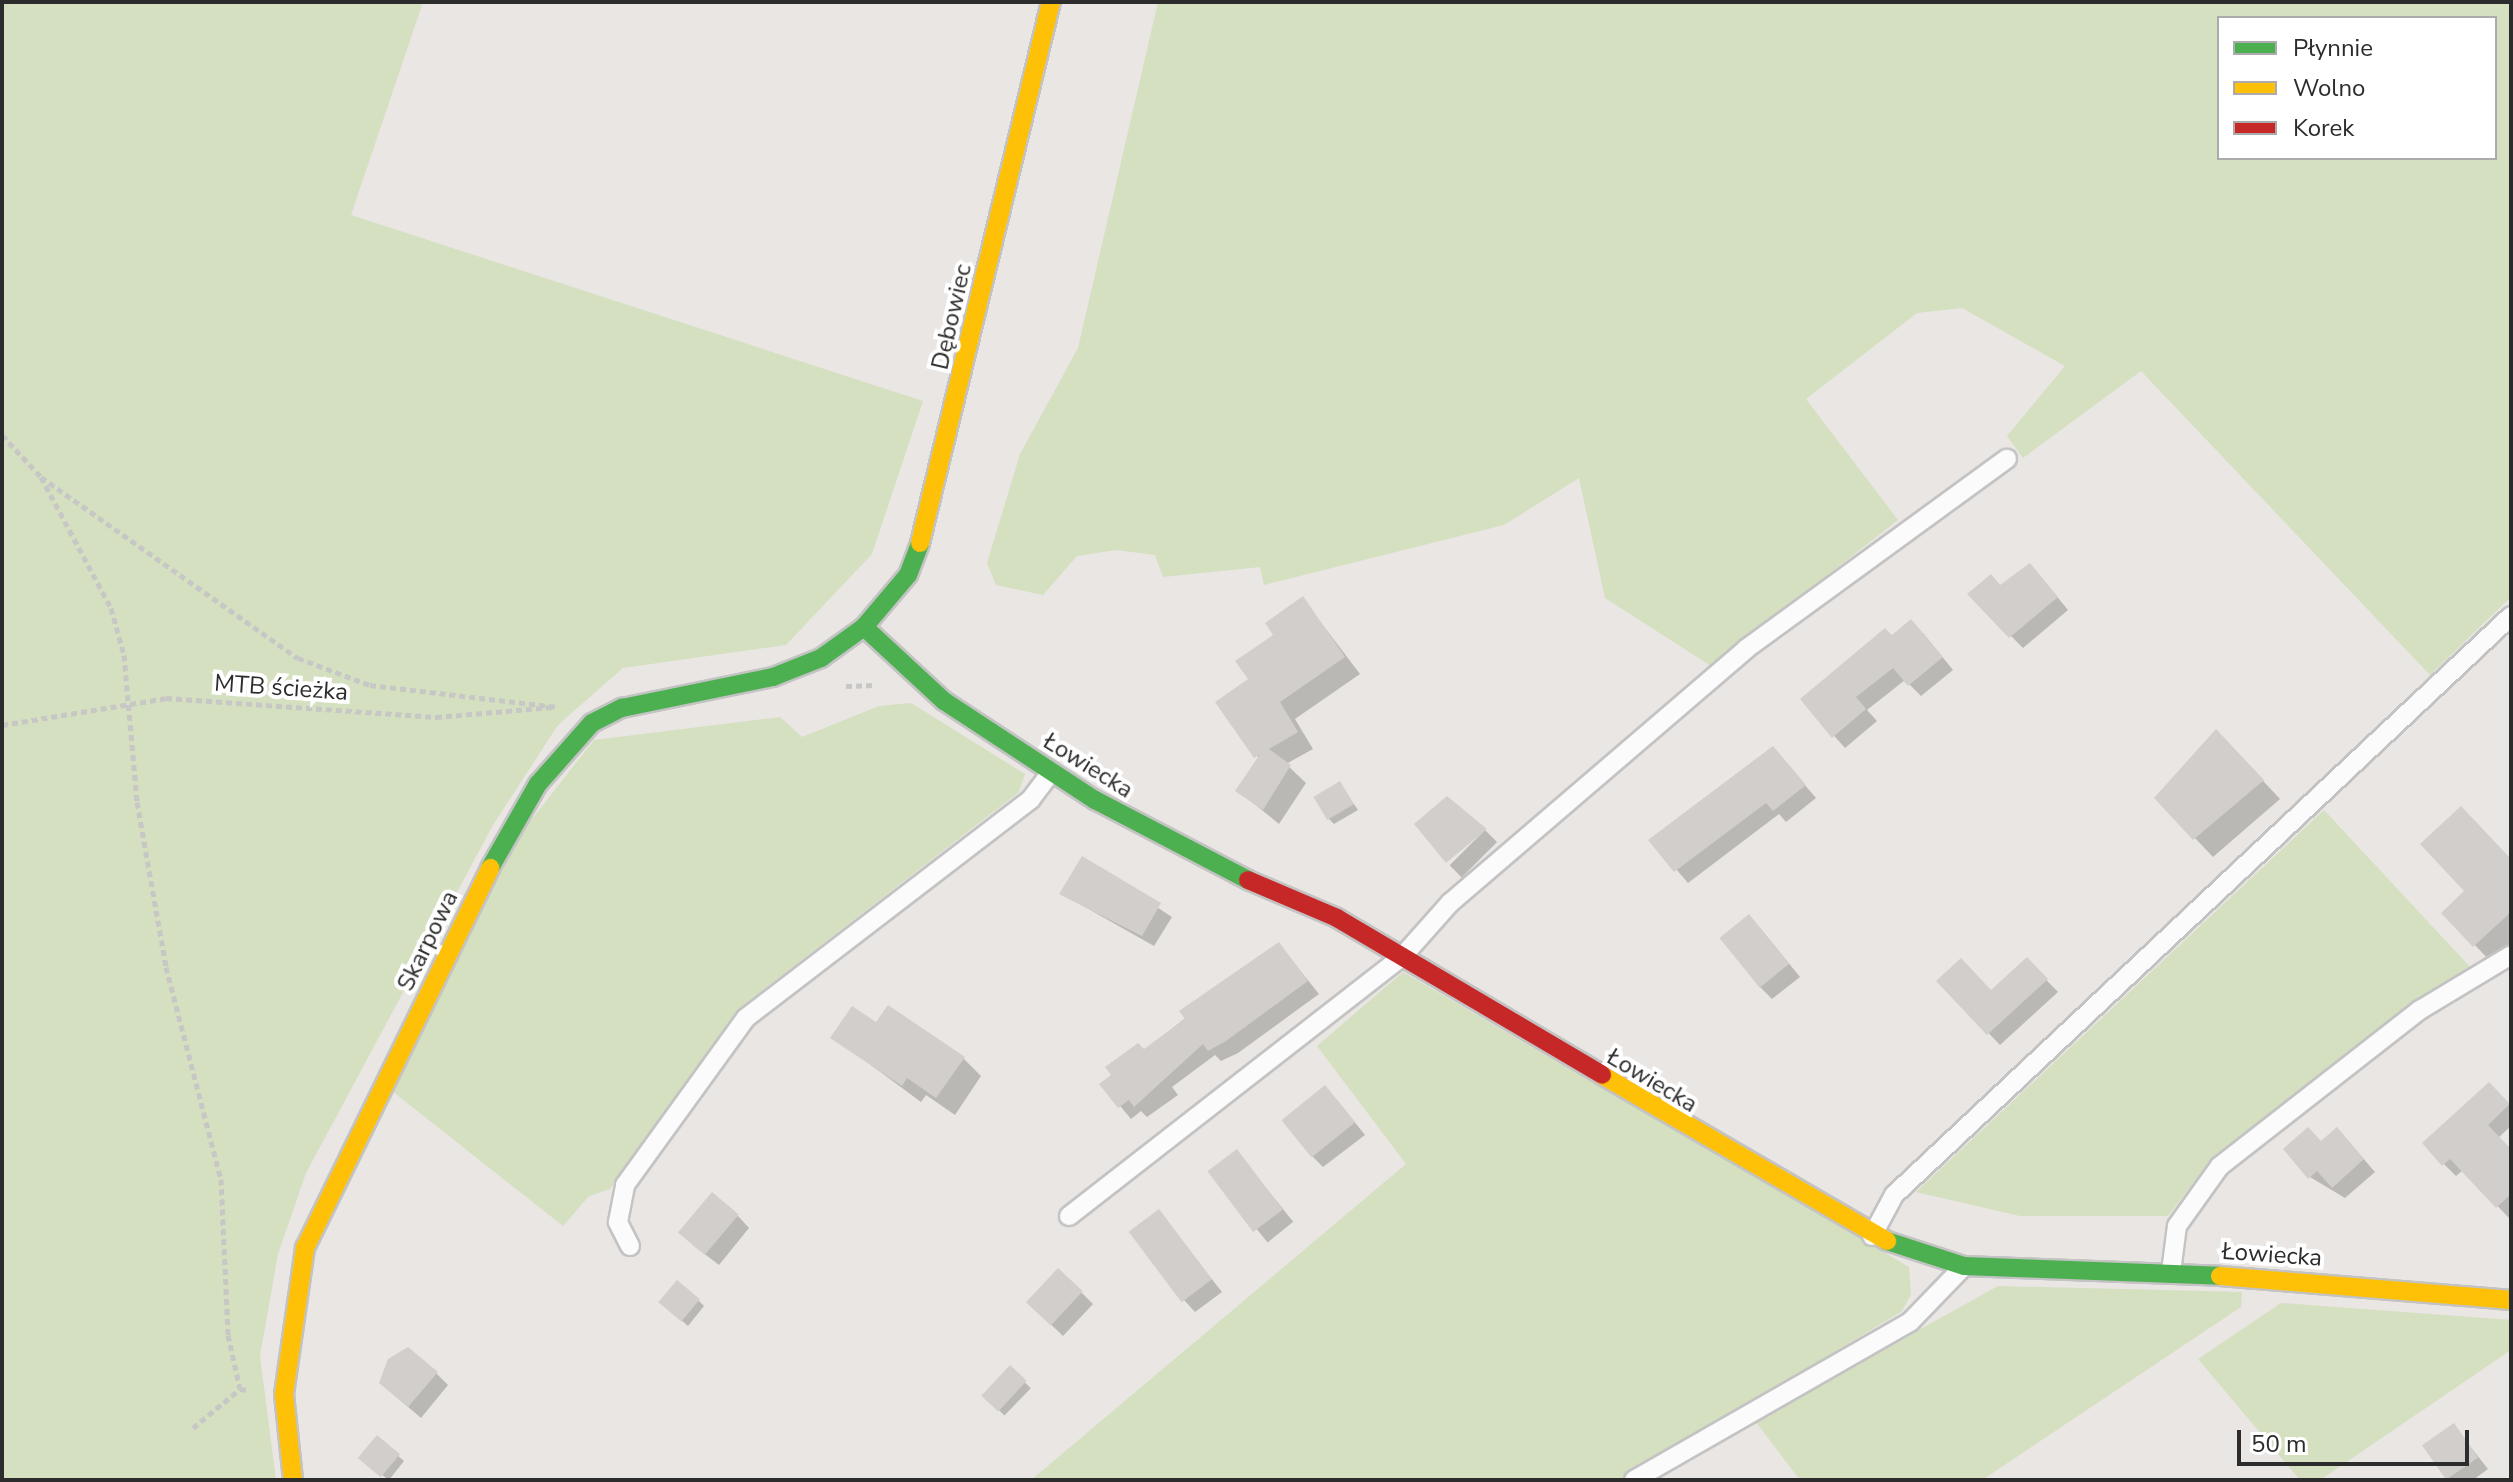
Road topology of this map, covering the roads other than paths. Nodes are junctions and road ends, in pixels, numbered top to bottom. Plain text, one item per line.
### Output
1 (1051, 2) edge
2 (2007, 459) dead end
3 (2511, 616) edge
4 (864, 627) junction
5 (1051, 772) junction
6 (2511, 955) edge
7 (1402, 957) junction
8 (1069, 1216) dead end
9 (1872, 1236) junction
10 (630, 1246) dead end
11 (1964, 1266) junction
12 (2171, 1272) junction
13 (2511, 1300) edge
14 (293, 1480) edge
15 (1634, 1480) edge

1 - 4 street, Dębowiec
2 - 7 lane
3 - 9 lane
4 - 5 street, Łowiecka
4 - 14 street, Skarpowa
5 - 7 street, Łowiecka
5 - 10 lane
6 - 12 lane
7 - 8 lane
7 - 9 street, Łowiecka
9 - 11 street, Łowiecka
11 - 12 street, Łowiecka
11 - 15 lane
12 - 13 street, Łowiecka

